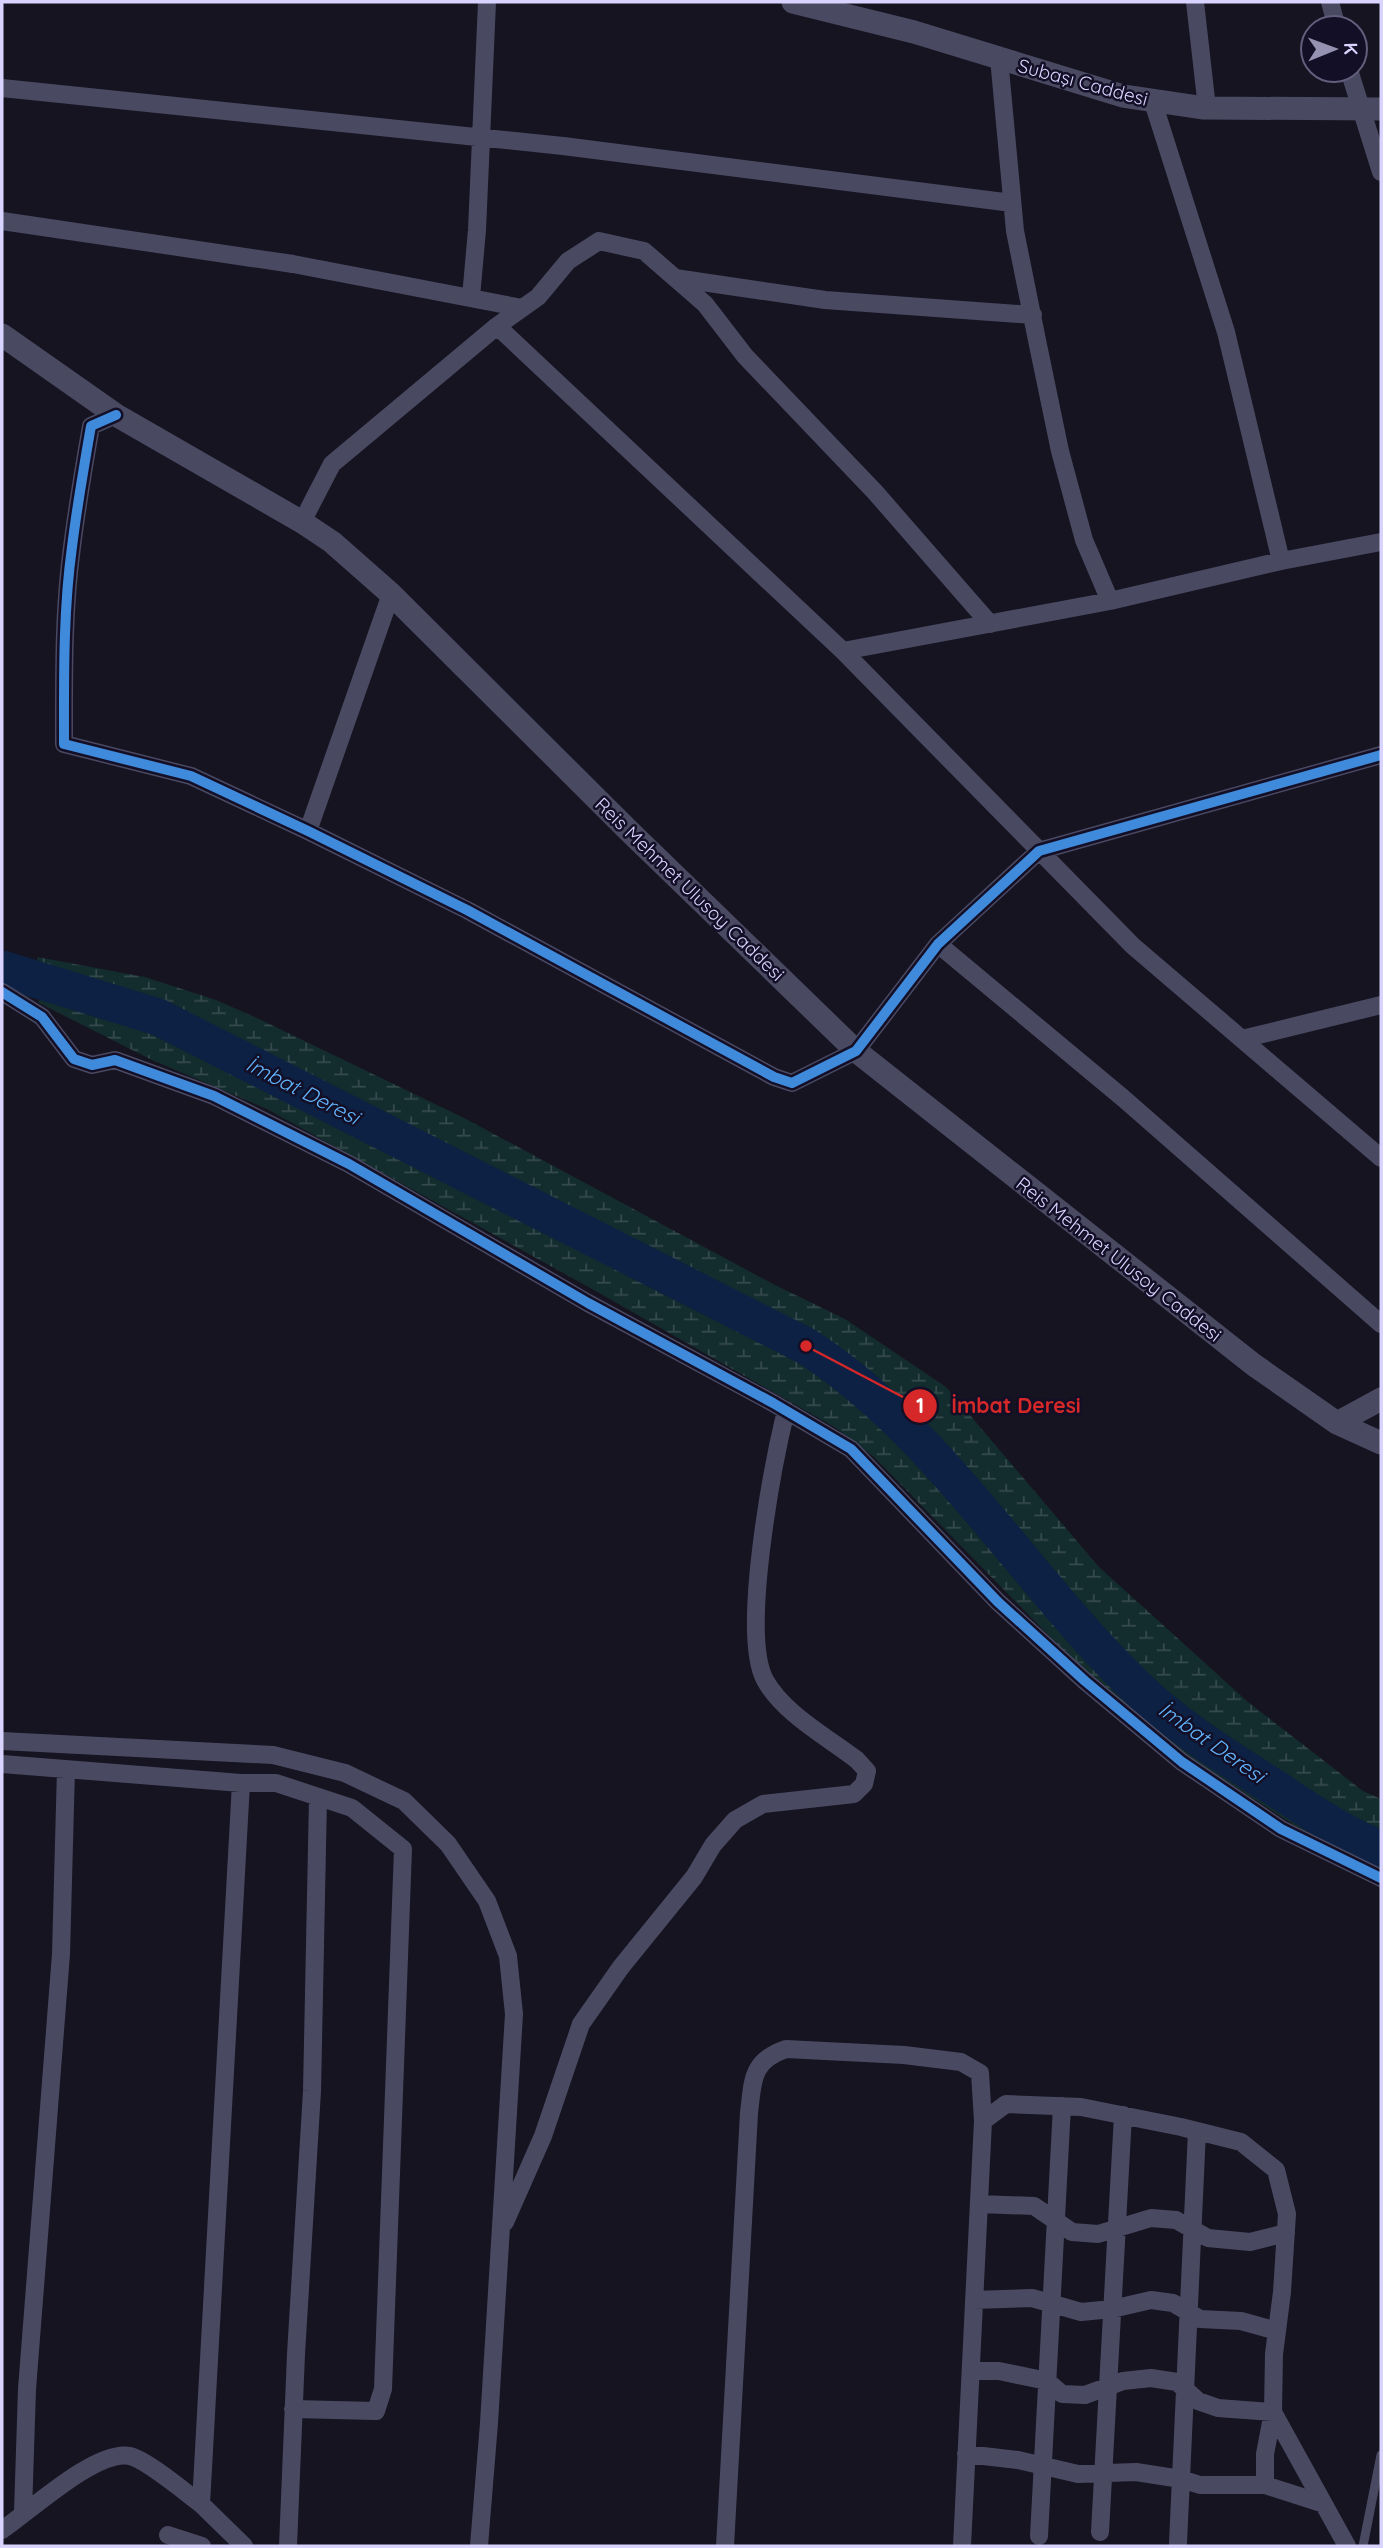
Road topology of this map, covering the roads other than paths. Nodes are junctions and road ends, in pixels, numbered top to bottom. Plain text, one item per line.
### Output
1 (487, 2) edge
2 (793, 2) edge
3 (1195, 2) edge
4 (999, 58) junction
5 (1357, 84) edge
6 (2, 88) edge
7 (1153, 102) junction
8 (1207, 108) junction
9 (1370, 109) edge
10 (480, 139) junction
11 (1381, 172) edge
12 (1012, 203) junction
13 (2, 221) edge
14 (675, 278) junction
15 (471, 298) junction
16 (522, 308) junction
17 (1033, 315) junction
18 (497, 326) junction
19 (2, 335) edge
20 (116, 415) junction
21 (302, 522) junction
22 (1381, 542) edge
23 (1281, 561) junction
24 (391, 594) junction
25 (1110, 601) junction
26 (989, 624) junction
27 (843, 651) junction
28 (1381, 755) edge
29 (308, 831) junction
30 (1039, 851) junction
31 (938, 944) junction
32 (2, 992) edge
33 (1381, 1004) edge
34 (1241, 1039) junction
35 (856, 1051) junction
36 (1381, 1158) edge
37 (1381, 1324) edge
38 (1381, 1399) edge
39 (786, 1410) junction
40 (1337, 1423) junction
41 (1381, 1443) edge
42 (2, 1741) edge
43 (2, 1764) edge
44 (66, 1769) junction
45 (241, 1783) junction
46 (318, 1798) junction
47 (1381, 1878) edge
48 (1062, 2106) junction
49 (1123, 2115) junction
50 (983, 2121) junction
51 (1197, 2131) junction
52 (979, 2204) junction
53 (1056, 2221) junction
54 (1116, 2228) junction
55 (1192, 2229) junction
56 (1286, 2232) junction
57 (500, 2235) junction
58 (974, 2300) junction
59 (1052, 2305) junction
60 (1112, 2309) junction
61 (1189, 2312) junction
62 (1277, 2331) junction
63 (971, 2371) junction
64 (1047, 2381) junction
65 (1108, 2387) junction
66 (1185, 2390) junction
67 (293, 2409) junction
68 (1273, 2412) junction
69 (967, 2454) junction
70 (1381, 2455) edge
71 (1042, 2466) junction
72 (1103, 2473) junction
73 (1181, 2479) junction
74 (1265, 2485) junction
75 (201, 2504) junction
76 (1324, 2504) junction
77 (23, 2512) junction
78 (2, 2530) edge
79 (1100, 2532) dead end
80 (168, 2535) dead end
81 (1039, 2536) dead end
82 (1178, 2543) dead end
83 (202, 2546) edge
84 (244, 2546) edge
85 (288, 2546) edge
86 (480, 2546) edge
87 (725, 2546) edge
88 (962, 2546) edge
89 (1347, 2546) edge
90 (1363, 2546) edge

1 - 10 street
2 - 4 street, Subaşı Caddesi
3 - 8 street
4 - 7 street, Subaşı Caddesi
4 - 12 street
5 - 9 street
6 - 10 street
7 - 8 street, Subaşı Caddesi
7 - 23 street
8 - 9 street, Subaşı Caddesi
9 - 11 street
10 - 12 street
10 - 15 street
12 - 17 street
13 - 15 street
14 - 16 street
14 - 17 street
14 - 26 street
15 - 16 street
16 - 18 street
17 - 25 street
18 - 21 street
18 - 27 street
19 - 20 street, Reis Mehmet Ulusoy Caddesi
20 - 21 street, Reis Mehmet Ulusoy Caddesi
20 - 29 street
21 - 24 street, Reis Mehmet Ulusoy Caddesi
22 - 23 street
23 - 25 street
24 - 29 street
24 - 35 street, Reis Mehmet Ulusoy Caddesi
25 - 26 street
26 - 27 street
27 - 30 street
28 - 30 street
29 - 35 street
30 - 31 street
30 - 34 street
31 - 35 street
31 - 37 street
32 - 39 street
33 - 34 street
34 - 36 street
35 - 40 street, Reis Mehmet Ulusoy Caddesi
38 - 40 street
39 - 47 street
39 - 57 street
40 - 41 street, Reis Mehmet Ulusoy Caddesi
42 - 57 street
43 - 44 street
44 - 45 street
44 - 77 street
45 - 46 street
45 - 75 street
46 - 67 street
46 - 67 street
48 - 49 street
48 - 50 street
48 - 53 street
49 - 51 street
49 - 54 street
50 - 52 street
50 - 87 street
51 - 55 street
51 - 56 street
52 - 53 street
52 - 58 street
53 - 54 street
53 - 59 street
54 - 55 street
54 - 60 street
55 - 56 street
55 - 61 street
56 - 62 street
57 - 86 street
58 - 59 street
58 - 63 street
59 - 60 street
59 - 64 street
60 - 61 street
60 - 65 street
61 - 62 street
61 - 66 street
62 - 68 street
63 - 64 street
63 - 69 street
64 - 65 street
64 - 71 street
65 - 66 street
65 - 72 street
66 - 68 street
66 - 73 street
67 - 85 street
68 - 74 street
68 - 76 street
69 - 71 street
69 - 88 street
70 - 90 lane
71 - 72 street
71 - 81 street
72 - 73 street
72 - 79 street
73 - 74 street
73 - 82 street
74 - 76 street
75 - 77 street
75 - 84 street
76 - 89 street
77 - 78 street
80 - 83 street

